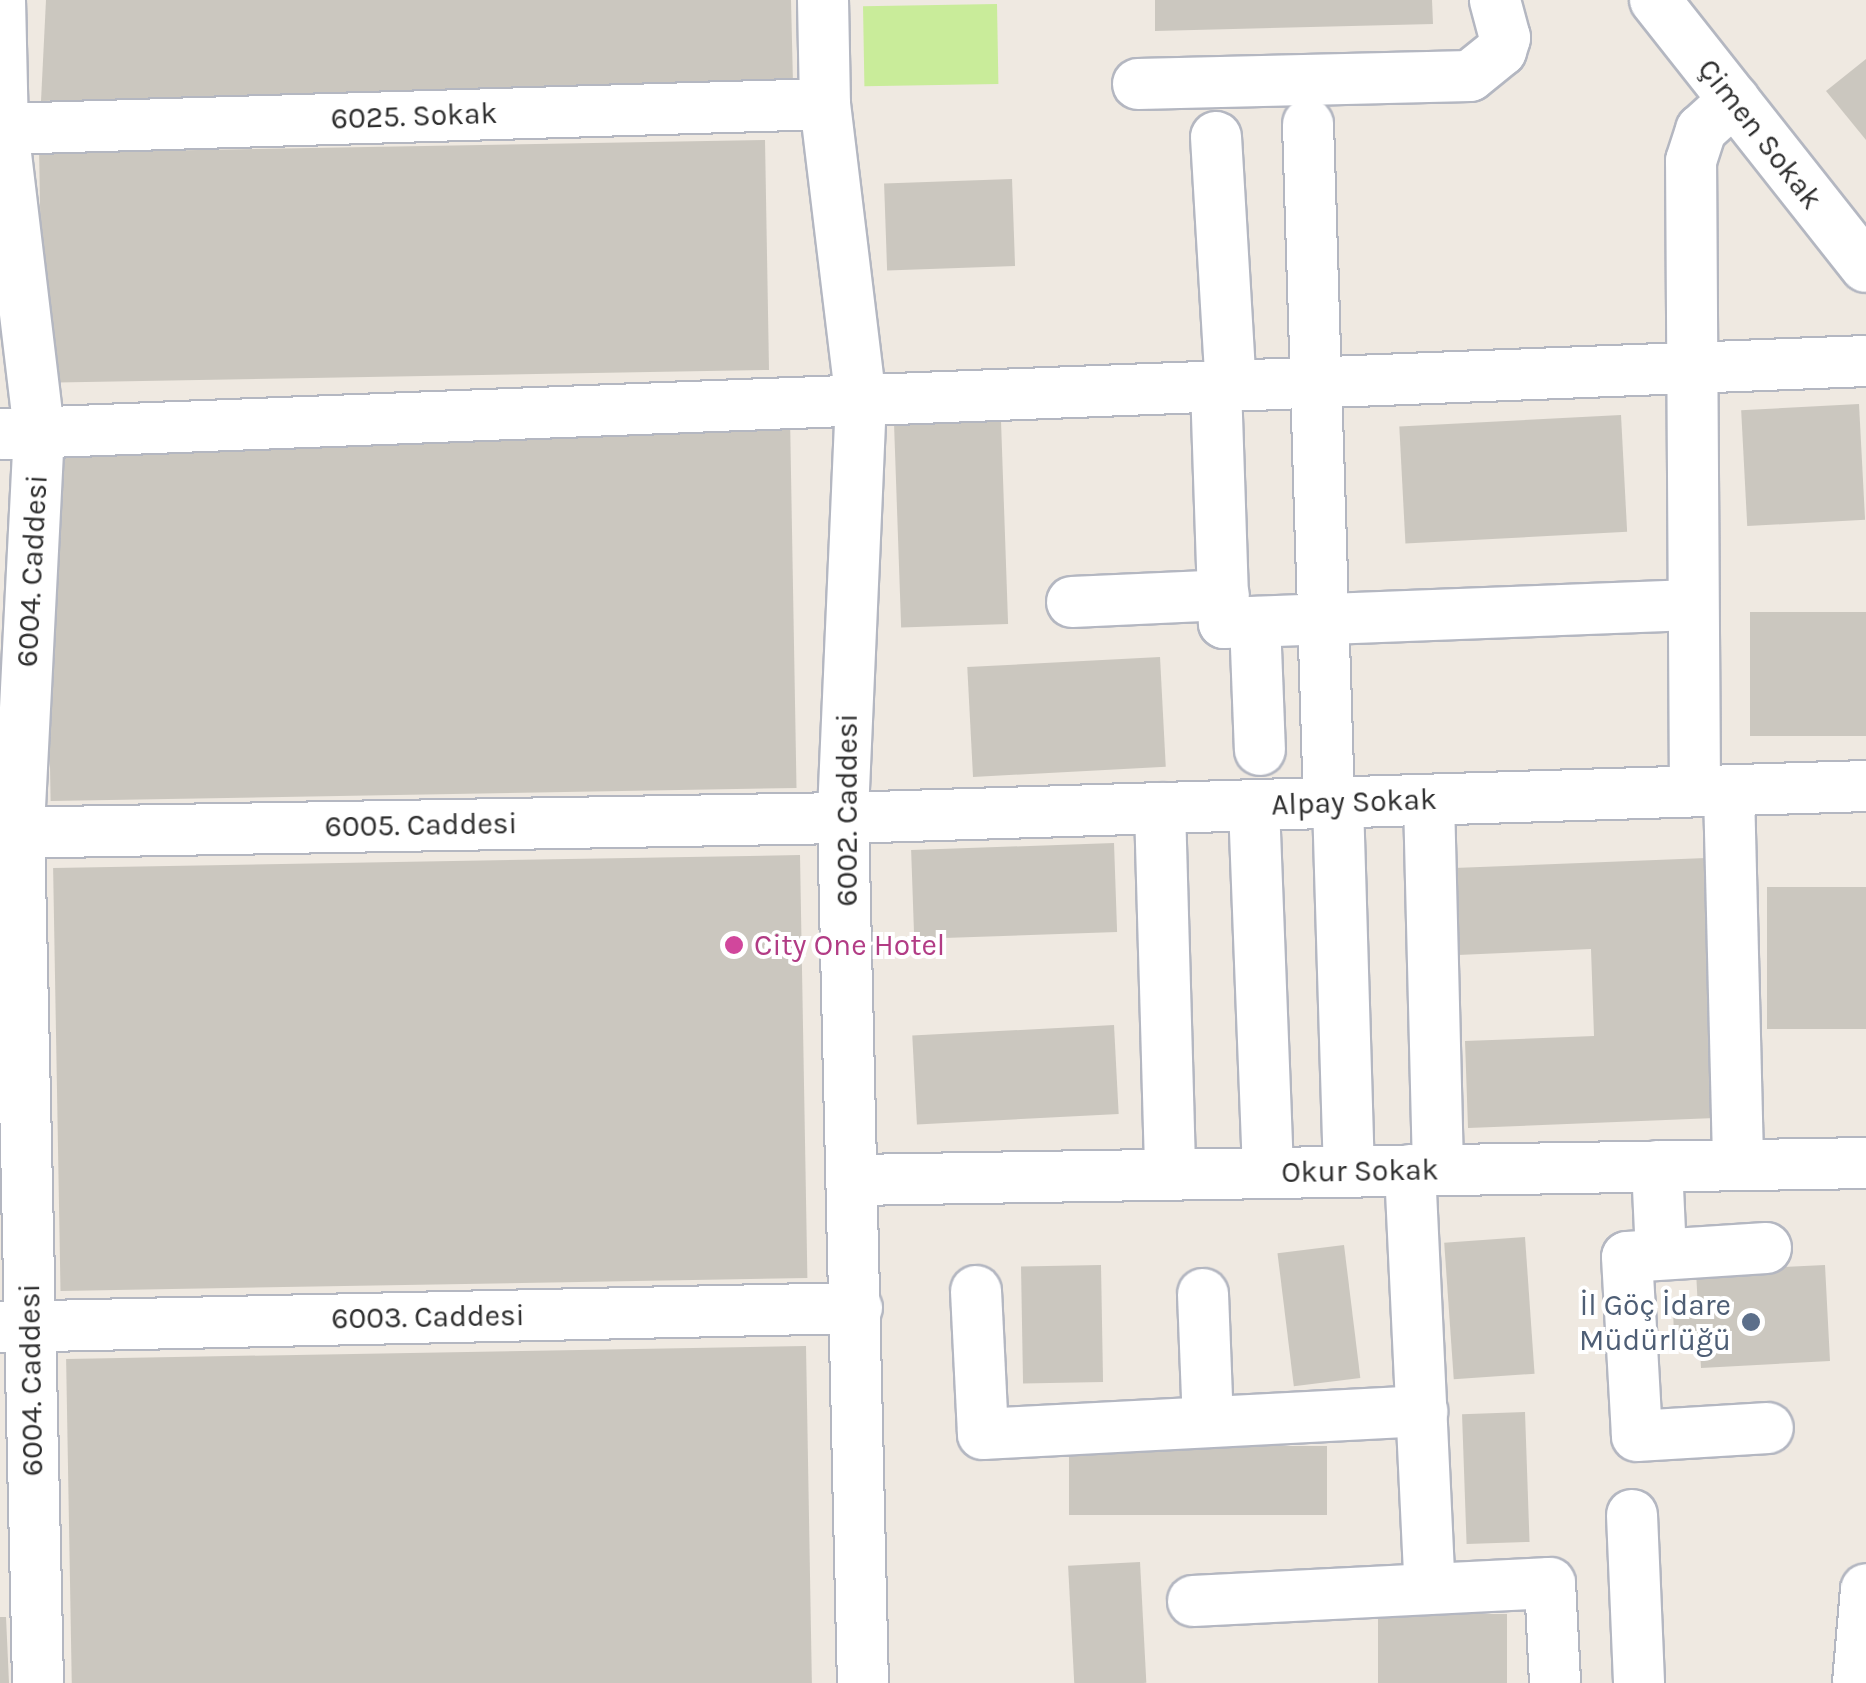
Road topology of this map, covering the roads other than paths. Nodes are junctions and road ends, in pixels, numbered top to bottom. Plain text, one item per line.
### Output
1 (0, 0) edge
2 (823, 0) edge
3 (1496, 0) edge
4 (1655, 0) edge
5 (1138, 84) dead end
6 (1734, 100) junction
7 (825, 104) junction
8 (1308, 124) dead end
9 (3, 129) junction
10 (1216, 137) dead end
11 (1866, 268) edge
12 (1866, 360) edge
13 (1688, 368) junction
14 (1314, 382) junction
15 (1223, 386) junction
16 (860, 400) junction
17 (20, 433) edge
18 (1072, 602) dead end
19 (1692, 605) junction
20 (1240, 608) junction
21 (1322, 619) junction
22 (1260, 750) dead end
23 (1866, 786) edge
24 (1712, 791) junction
25 (1429, 800) junction
26 (1334, 803) junction
27 (1254, 806) junction
28 (1160, 808) junction
29 (842, 818) junction
30 (10, 832) edge
31 (1866, 1163) edge
32 (1738, 1165) junction
33 (1657, 1166) junction
34 (1424, 1170) junction
35 (1349, 1171) junction
36 (1268, 1173) junction
37 (1170, 1174) junction
38 (854, 1180) junction
39 (1766, 1248) dead end
40 (1660, 1254) junction
41 (976, 1291) dead end
42 (1203, 1294) dead end
43 (857, 1308) junction
44 (15, 1326) edge
45 (1422, 1411) junction
46 (1208, 1422) junction
47 (1768, 1428) dead end
48 (17, 1476) edge
49 (1632, 1515) dead end
50 (1866, 1589) edge
51 (1430, 1590) junction
52 (18, 1601) edge
53 (1194, 1601) dead end
54 (38, 1683) edge
55 (863, 1683) edge
56 (1555, 1683) edge
57 (1639, 1683) edge
58 (1858, 1683) edge

1 - 9 street, 6004. Caddesi
2 - 7 street, 6002. Caddesi
3 - 5 street
4 - 6 street, Çimen Sokak
6 - 11 street, Çimen Sokak
6 - 13 street
7 - 9 street, 6025. Sokak
7 - 16 street, 6002. Caddesi
8 - 14 street
9 - 17 street, 6004. Caddesi
10 - 15 street
12 - 13 street
13 - 14 street
13 - 19 street
14 - 15 street
14 - 21 street
15 - 16 street
15 - 20 street
16 - 17 street
16 - 29 street, 6002. Caddesi
17 - 30 street, 6004. Caddesi
18 - 20 street
19 - 21 street
19 - 24 street
20 - 21 street
20 - 22 street
21 - 26 street
23 - 24 street, Alpay Sokak
24 - 25 street, Alpay Sokak
24 - 32 street
25 - 26 street, Alpay Sokak
25 - 34 street
26 - 27 street, Alpay Sokak
26 - 35 street
27 - 28 street, Alpay Sokak
27 - 36 street
28 - 29 street, Alpay Sokak
28 - 37 street
29 - 30 street, 6005. Caddesi
29 - 38 street, 6002. Caddesi
30 - 44 street, 6004. Caddesi
31 - 32 street, Okur Sokak
32 - 33 street, Okur Sokak
33 - 34 street, Okur Sokak
33 - 40 street
34 - 35 street, Okur Sokak
34 - 45 street
35 - 36 street, Okur Sokak
36 - 37 street, Okur Sokak
37 - 38 street, Okur Sokak
38 - 43 street, 6002. Caddesi
39 - 40 street
40 - 47 street
41 - 46 street
42 - 46 street
43 - 44 street, 6003. Caddesi
43 - 55 street, 6002. Caddesi
44 - 48 street, 6004. Caddesi
45 - 46 street
45 - 51 street
48 - 52 street, 6004. Caddesi
49 - 57 street
50 - 58 street
51 - 53 street
51 - 56 street
52 - 54 street, 6004. Caddesi

